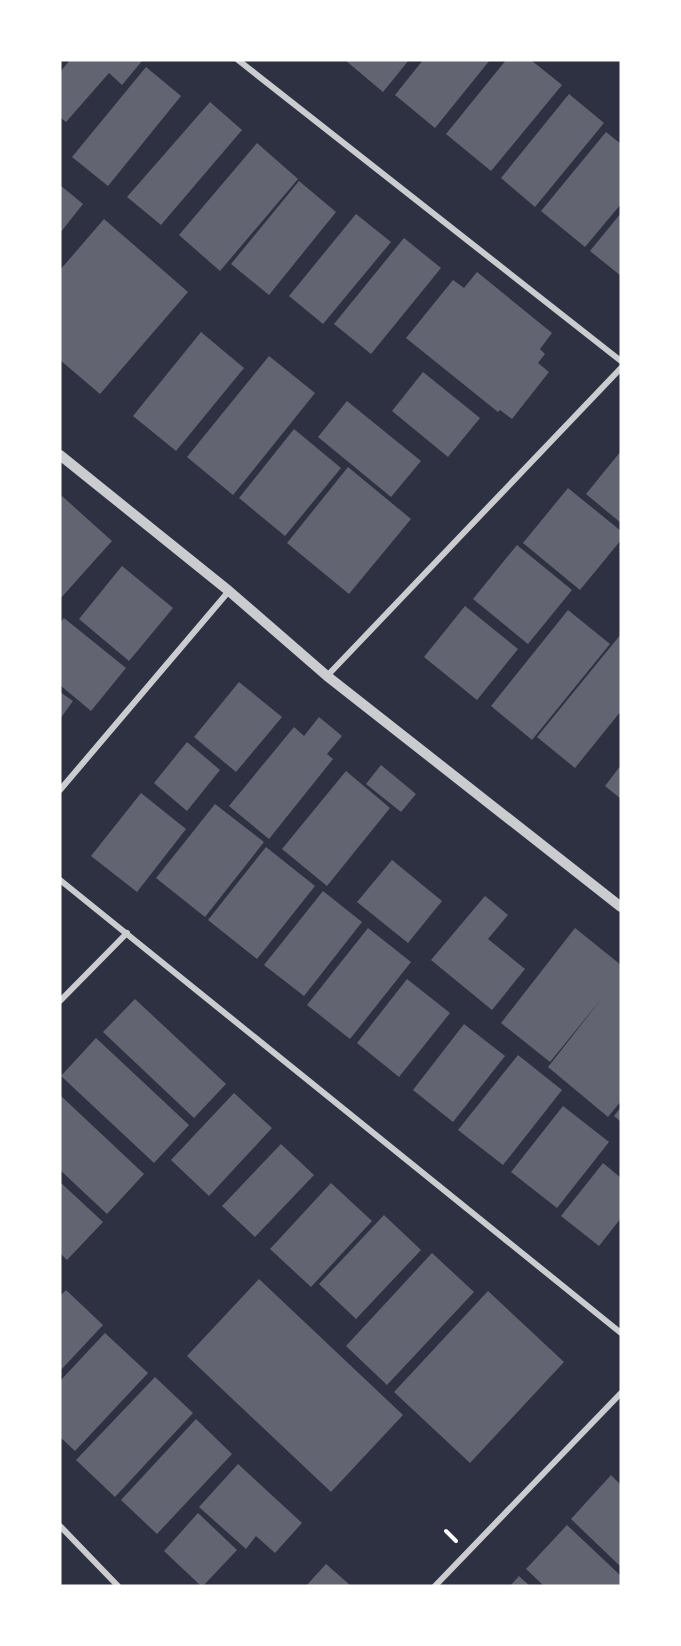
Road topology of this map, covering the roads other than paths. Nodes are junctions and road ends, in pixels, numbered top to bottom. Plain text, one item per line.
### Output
1 (238, 60) edge
2 (621, 361) edge
3 (621, 368) edge
4 (60, 455) edge
5 (228, 591) junction
6 (327, 676) junction
7 (60, 789) edge
8 (60, 880) edge
9 (621, 907) edge
10 (127, 933) junction
11 (60, 1001) edge
12 (621, 1333) edge
13 (621, 1393) edge
14 (60, 1526) edge
15 (118, 1586) edge
16 (435, 1586) edge

1 - 2 street
3 - 6 street
4 - 5 street
5 - 6 street
5 - 7 street
6 - 9 street
8 - 10 street
10 - 11 street
10 - 12 street
13 - 16 street
14 - 15 street

